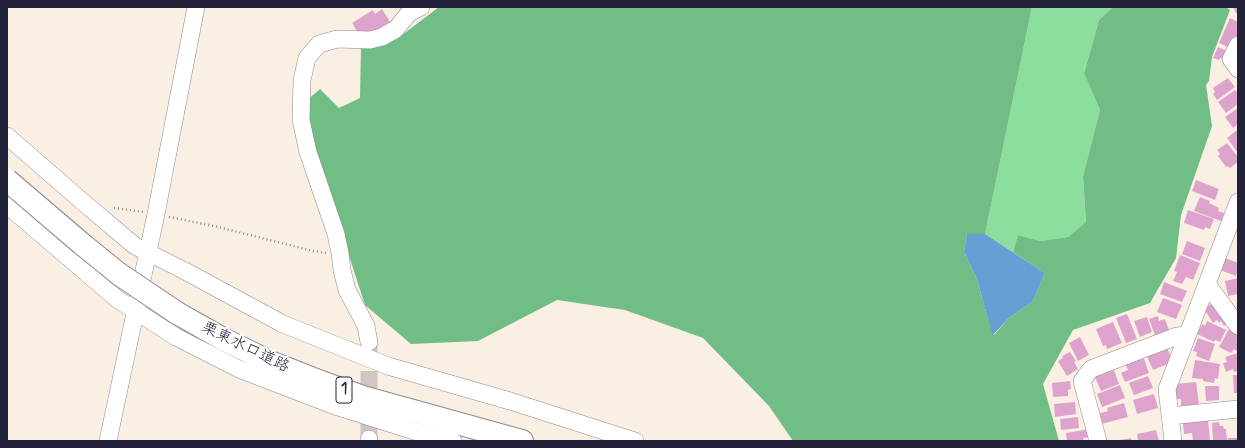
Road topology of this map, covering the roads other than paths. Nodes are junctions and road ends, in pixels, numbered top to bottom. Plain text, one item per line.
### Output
1 (196, 7) edge
2 (421, 7) edge
3 (1238, 45) edge
4 (1238, 69) edge
5 (7, 136) edge
6 (7, 180) edge
7 (1238, 202) edge
8 (7, 205) edge
9 (148, 253) junction
10 (1207, 284) junction
11 (136, 310) junction
12 (1238, 326) edge
13 (1187, 335) junction
14 (369, 342) tunnel mouth
15 (1238, 409) edge
16 (1170, 416) junction
17 (108, 441) edge
18 (453, 441) edge
19 (522, 441) edge
20 (635, 441) edge
21 (1098, 441) edge
22 (1173, 441) edge

1 - 9 street
2 - 14 street
3 - 4 street
5 - 9 street
6 - 19 highway, 栗東水口道路 / 1, bridge
7 - 10 street
8 - 11 street
9 - 11 street
9 - 20 street
10 - 12 street
10 - 13 street
11 - 17 street
11 - 18 street
13 - 16 street
13 - 21 street
15 - 16 street
16 - 22 street

